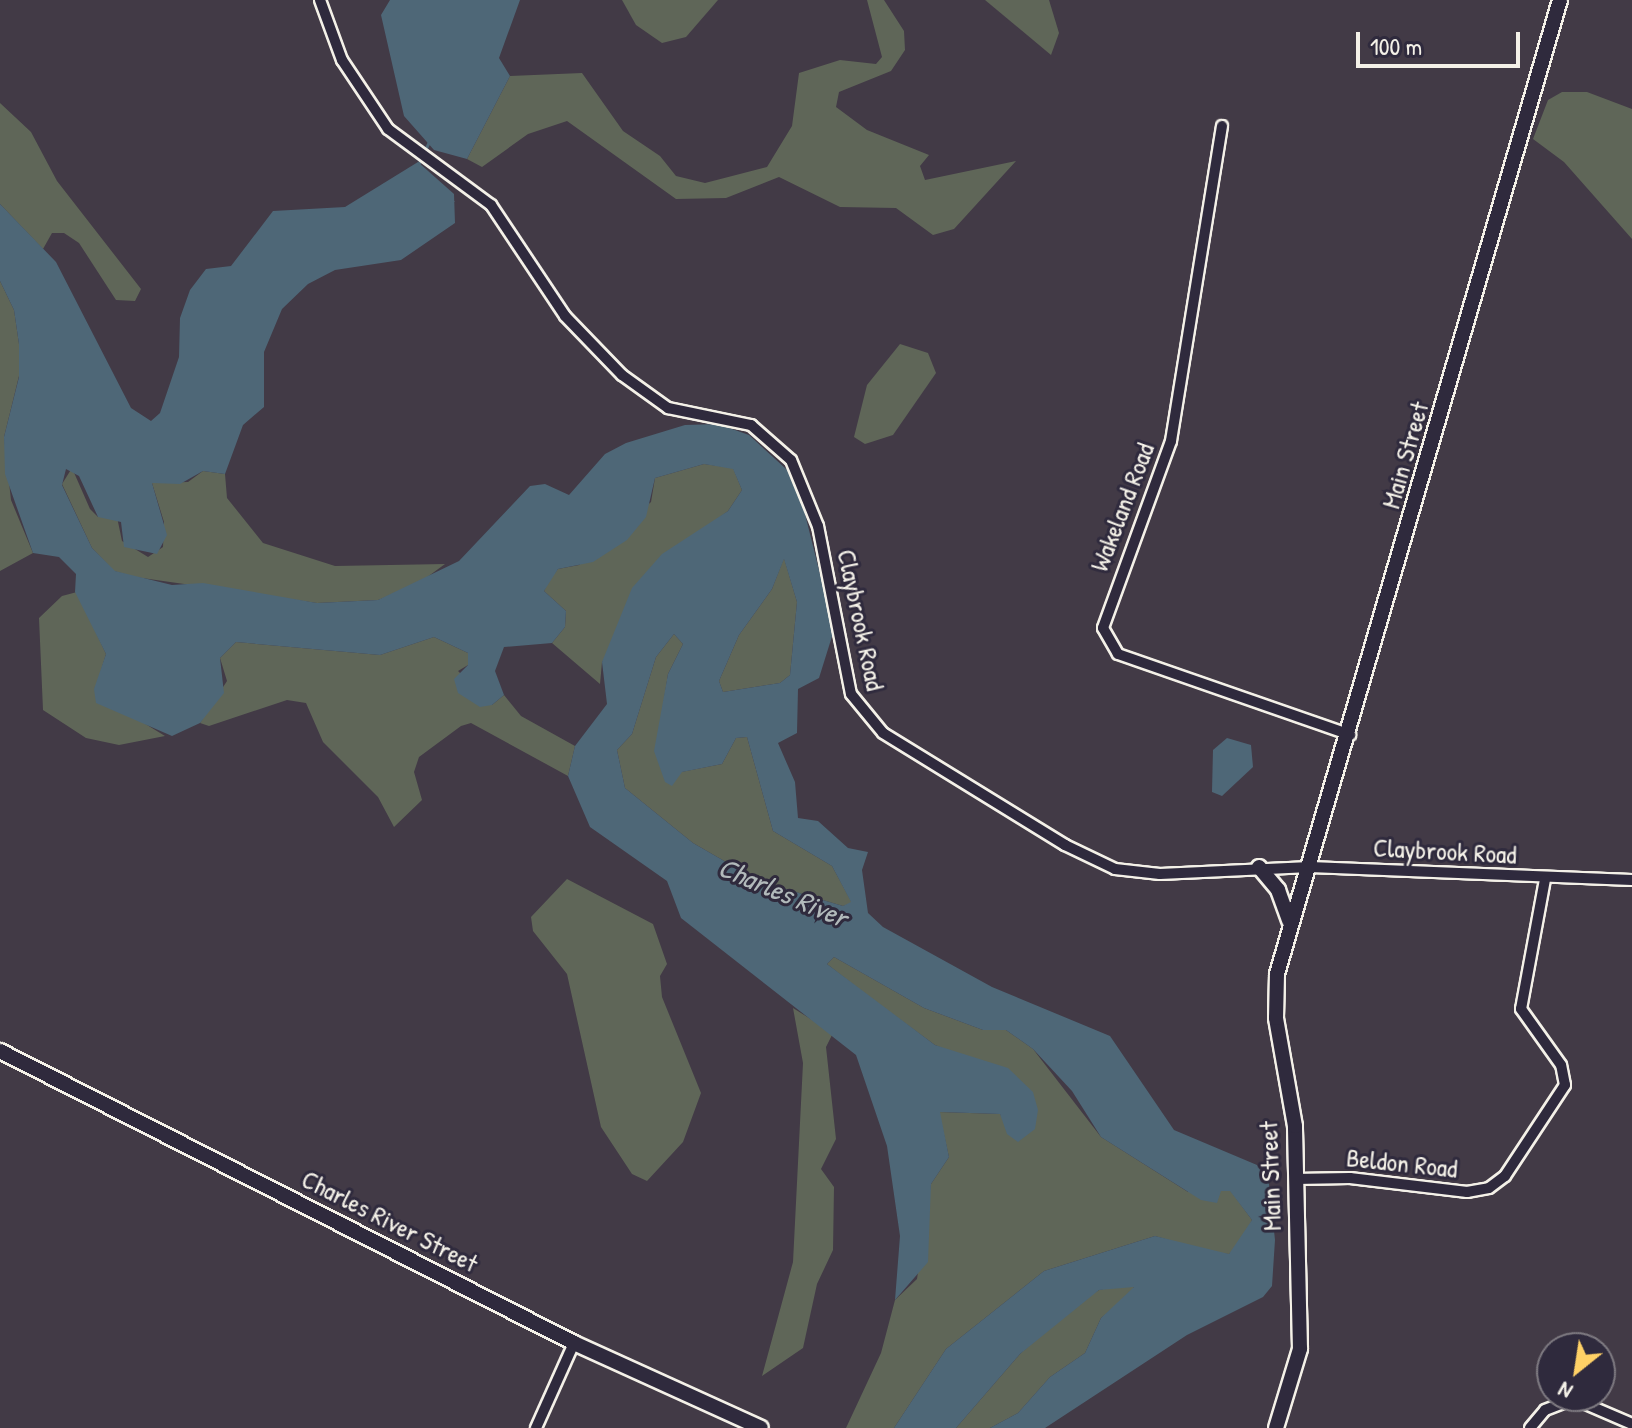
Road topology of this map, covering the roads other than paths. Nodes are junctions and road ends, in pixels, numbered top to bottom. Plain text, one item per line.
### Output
1 (320, 0) edge
2 (1560, 0) edge
3 (1222, 126) dead end
4 (1351, 735) junction
5 (1259, 867) junction
6 (1310, 867) junction
7 (1545, 879) junction
8 (1632, 880) edge
9 (1289, 921) junction
10 (0, 1051) edge
11 (1295, 1179) junction
12 (574, 1343) junction
13 (1632, 1424) edge
14 (536, 1428) edge
15 (761, 1428) edge
16 (1276, 1428) edge
17 (1530, 1428) edge

1 - 5 street, Claybrook Road
2 - 4 street, Main Street
3 - 4 street, Wakeland Road
4 - 6 street, Main Street
5 - 6 street, Claybrook Road
5 - 9 street
6 - 7 street, Claybrook Road
6 - 9 street, Main Street
7 - 8 street, Claybrook Road
7 - 11 street, Beldon Road
9 - 11 street, Main Street
10 - 12 street, Charles River Street
11 - 16 street, Main Street
12 - 14 street
12 - 15 street, Charles River Street
13 - 17 street

